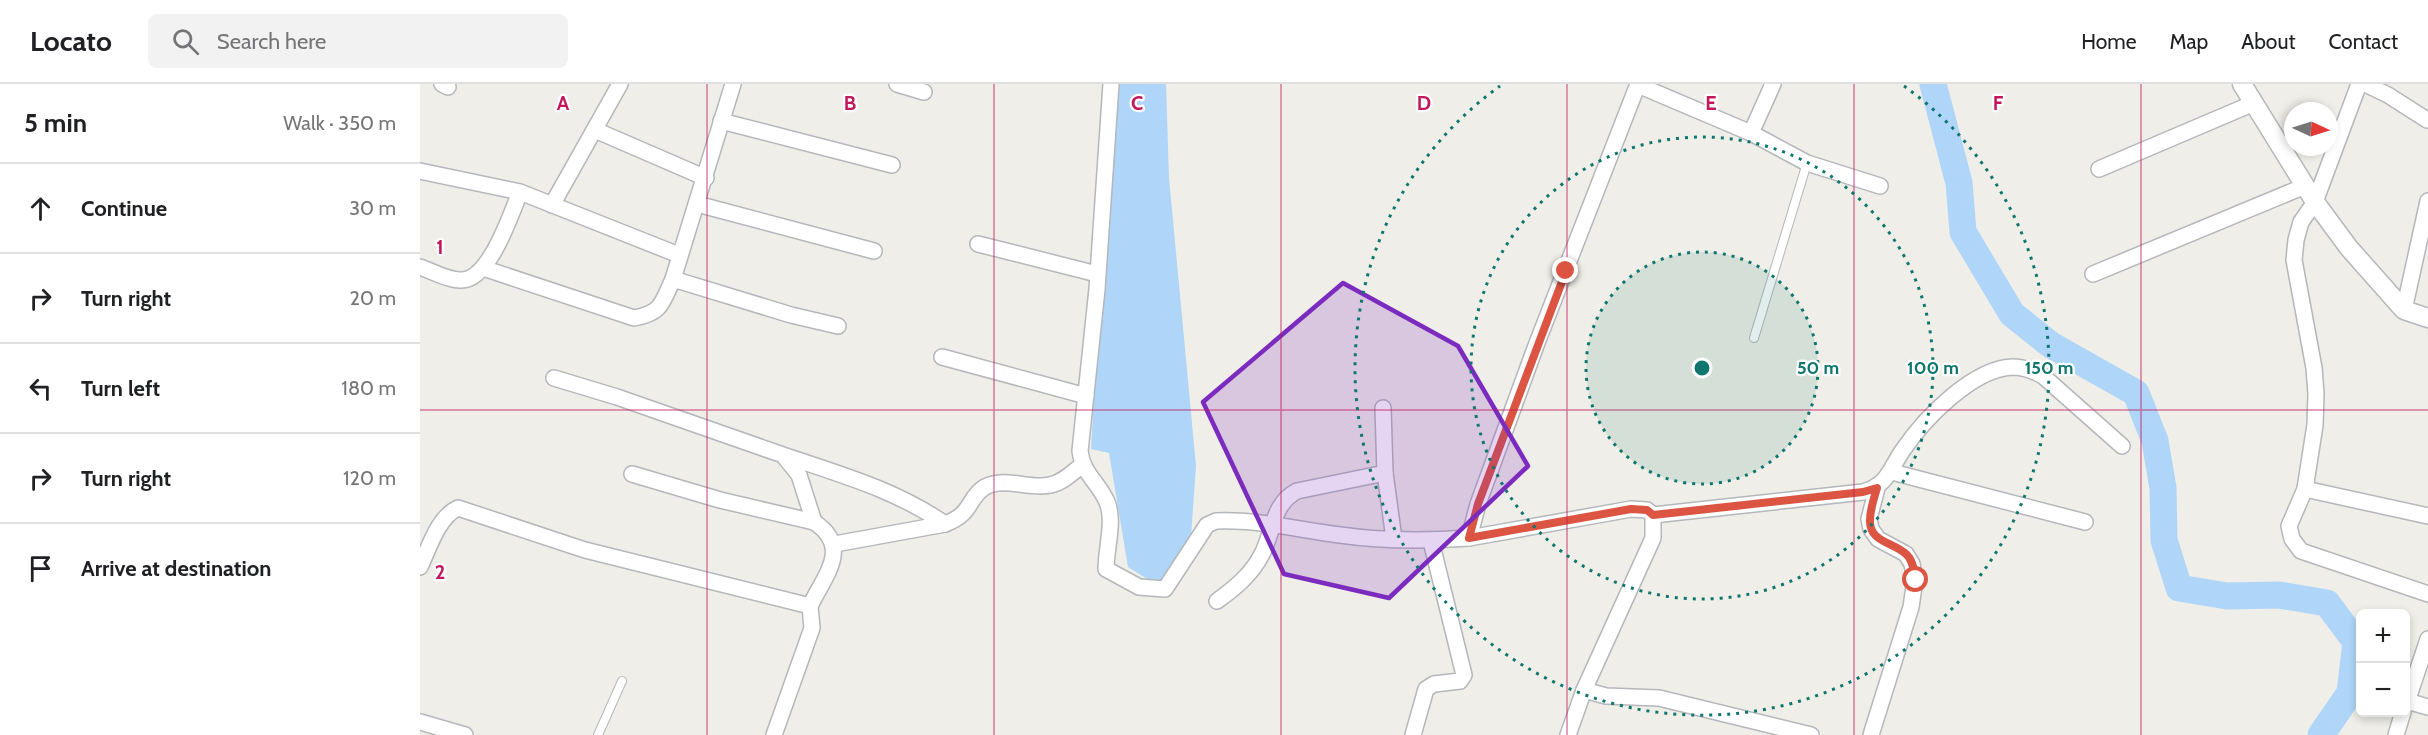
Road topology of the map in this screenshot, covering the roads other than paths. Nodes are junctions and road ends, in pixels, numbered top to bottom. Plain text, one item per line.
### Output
1 (621, 84) edge
2 (733, 84) edge
3 (897, 84) edge
4 (1111, 84) edge
5 (1773, 84) edge
6 (2242, 84) edge
7 (2359, 84) edge
8 (2365, 84) edge
9 (1638, 85) edge
10 (924, 92) dead end
11 (2254, 103) junction
12 (2427, 120) edge
13 (721, 121) junction
14 (595, 130) junction
15 (1751, 133) junction
16 (1807, 163) junction
17 (892, 165) dead end
18 (2099, 169) dead end
19 (420, 171) edge
20 (706, 178) junction
21 (1880, 186) dead end
22 (2305, 186) junction
23 (520, 192) junction
24 (2428, 201) edge
25 (2315, 202) junction
26 (697, 204) junction
27 (552, 205) junction
28 (978, 244) dead end
29 (874, 251) dead end
30 (679, 255) junction
31 (420, 267) edge
32 (483, 268) junction
33 (1097, 274) junction
34 (2093, 274) dead end
35 (673, 279) junction
36 (2404, 310) junction
37 (2428, 318) edge
38 (838, 326) dead end
39 (1754, 338) dead end
40 (942, 357) dead end
41 (554, 378) dead end
42 (1086, 396) junction
43 (1383, 408) dead end
44 (2122, 446) dead end
45 (783, 455) junction
46 (1082, 465) junction
47 (1892, 472) junction
48 (1385, 473) junction
49 (632, 474) dead end
50 (1877, 488) junction
51 (2305, 489) junction
52 (1653, 515) junction
53 (2428, 516) edge
54 (814, 522) junction
55 (2085, 522) dead end
56 (945, 524) junction
57 (1274, 525) junction
58 (1469, 538) junction
59 (1394, 539) junction
60 (1431, 541) junction
61 (835, 544) junction
62 (420, 567) edge
63 (2428, 594) edge
64 (1217, 601) dead end
65 (810, 606) junction
66 (2428, 639) edge
67 (622, 681) dead end
68 (1584, 690) junction
69 (2410, 691) edge
70 (2410, 706) edge
71 (2428, 707) edge
72 (2402, 717) edge
73 (420, 722) edge
74 (465, 735) edge
75 (598, 735) edge
76 (774, 735) edge
77 (1413, 735) edge
78 (1568, 735) edge
79 (1811, 735) edge
80 (1871, 735) edge
81 (2396, 735) edge

1 - 14 street
2 - 13 street
3 - 10 street
4 - 33 street
5 - 15 street
6 - 11 street
7 - 25 street
8 - 12 street
9 - 15 street
9 - 58 street
11 - 18 street
11 - 22 street
13 - 17 street
13 - 20 street
14 - 20 street
14 - 27 street
15 - 16 street
16 - 21 street
16 - 39 lane
19 - 23 street
20 - 26 street
22 - 25 street
22 - 34 street
23 - 27 street
23 - 32 street
24 - 36 street
25 - 36 street
25 - 51 street
26 - 29 street
26 - 30 street
27 - 30 street
28 - 33 street
30 - 35 street
31 - 32 street
32 - 35 street
33 - 42 street
35 - 38 street
36 - 37 street
40 - 42 street
41 - 45 street
42 - 46 street
43 - 48 street
44 - 47 street
45 - 54 street
45 - 56 street
46 - 56 street
46 - 57 street
47 - 50 street
47 - 55 street
48 - 57 street
48 - 59 street
49 - 54 street
50 - 52 street
50 - 80 street
51 - 53 street
51 - 63 street
52 - 58 street
52 - 68 street
54 - 61 street
56 - 61 street
57 - 59 street
57 - 64 street
58 - 60 street
59 - 60 street
60 - 77 street
61 - 65 street
62 - 65 street
65 - 76 street
66 - 69 street
67 - 75 lane
68 - 78 street
68 - 79 street
70 - 71 street
72 - 81 street
73 - 74 street

